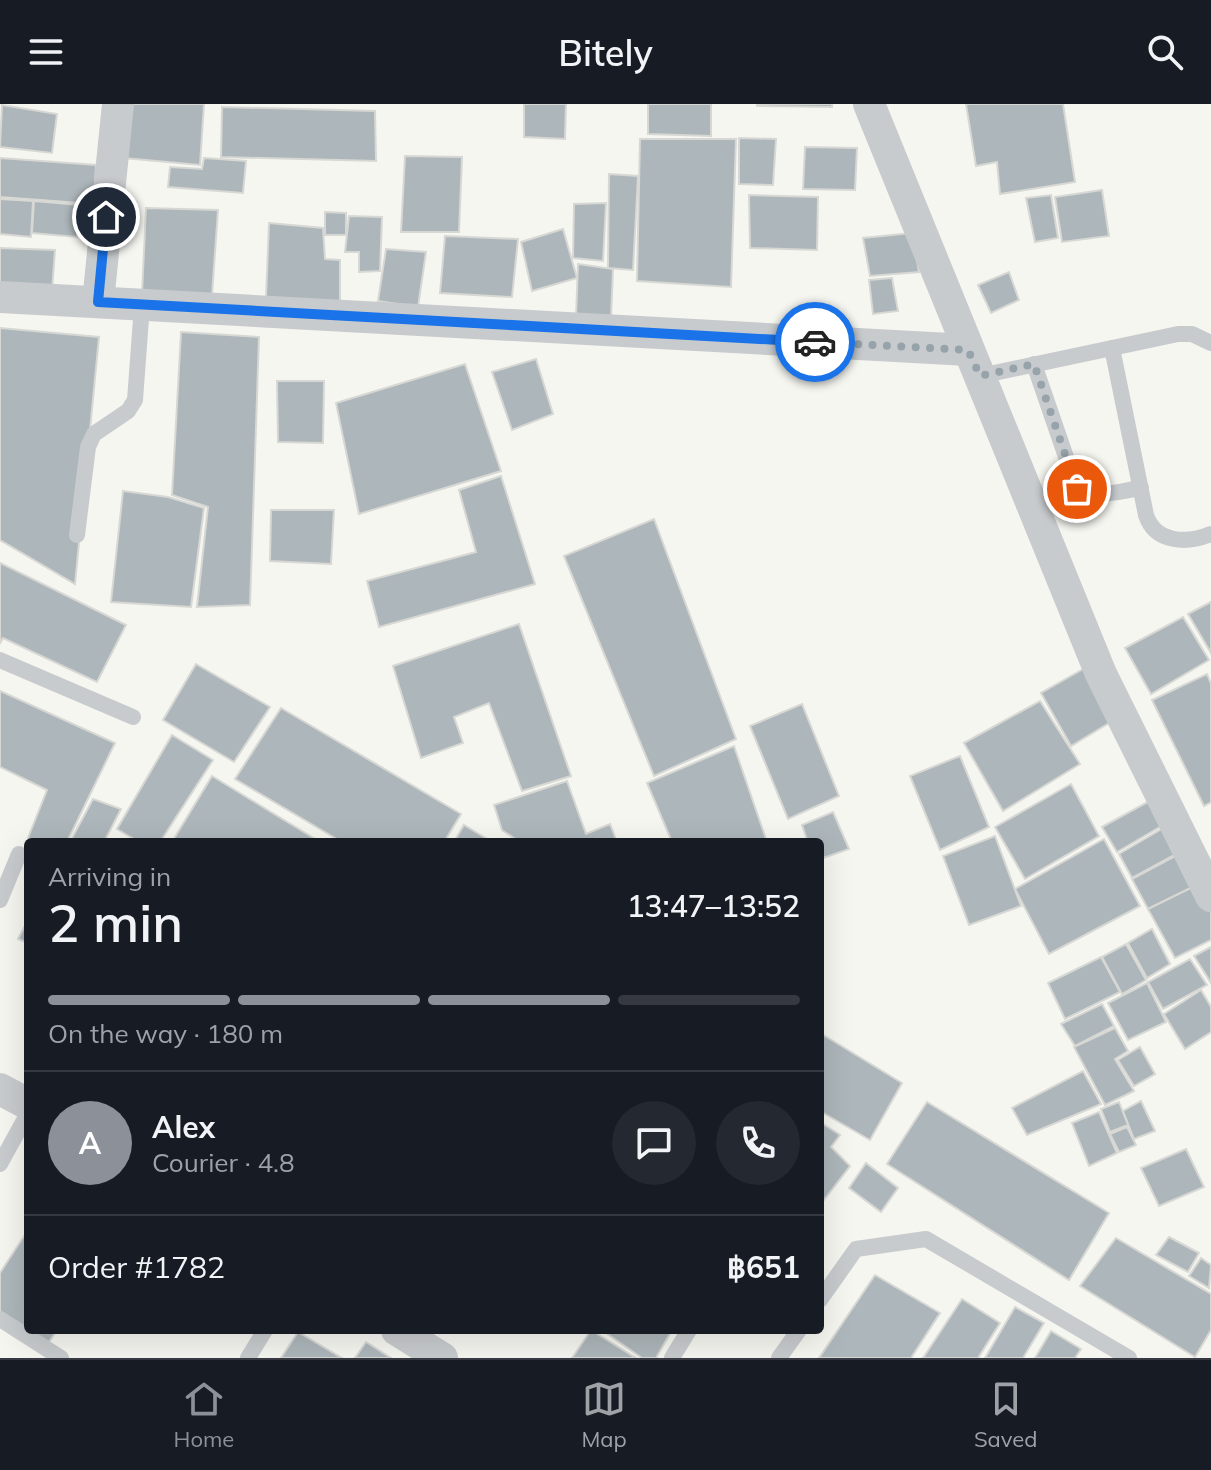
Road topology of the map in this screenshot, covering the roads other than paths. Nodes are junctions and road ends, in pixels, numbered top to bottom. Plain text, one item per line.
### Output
1 (118, 104) edge
2 (869, 104) edge
3 (0, 297) edge
4 (98, 302) junction
5 (142, 305) junction
6 (1211, 343) edge
7 (1112, 348) junction
8 (974, 363) junction
9 (1034, 364) junction
10 (1141, 488) junction
11 (1211, 534) edge
12 (77, 535) dead end
13 (0, 660) edge
14 (133, 717) dead end
15 (19, 854) dead end
16 (1211, 896) edge
17 (0, 900) edge
18 (0, 1089) edge
19 (24, 1102) edge
20 (24, 1120) edge
21 (0, 1164) edge
22 (824, 1294) edge
23 (0, 1319) edge
24 (263, 1334) edge
25 (403, 1334) edge
26 (687, 1334) edge
27 (796, 1334) edge
28 (61, 1358) edge
29 (248, 1358) edge
30 (442, 1358) edge
31 (672, 1358) edge
32 (779, 1358) edge
33 (1129, 1358) edge

1 - 4 street
2 - 8 street
3 - 4 street
4 - 5 street
5 - 8 street
5 - 12 lane
6 - 7 lane
7 - 9 lane
7 - 10 lane
8 - 9 lane
8 - 16 street
9 - 10 lane
10 - 11 lane
13 - 14 lane
15 - 17 lane
18 - 19 street
20 - 21 lane
22 - 33 lane
23 - 28 lane
24 - 29 lane
25 - 30 street
26 - 31 lane
27 - 32 lane

